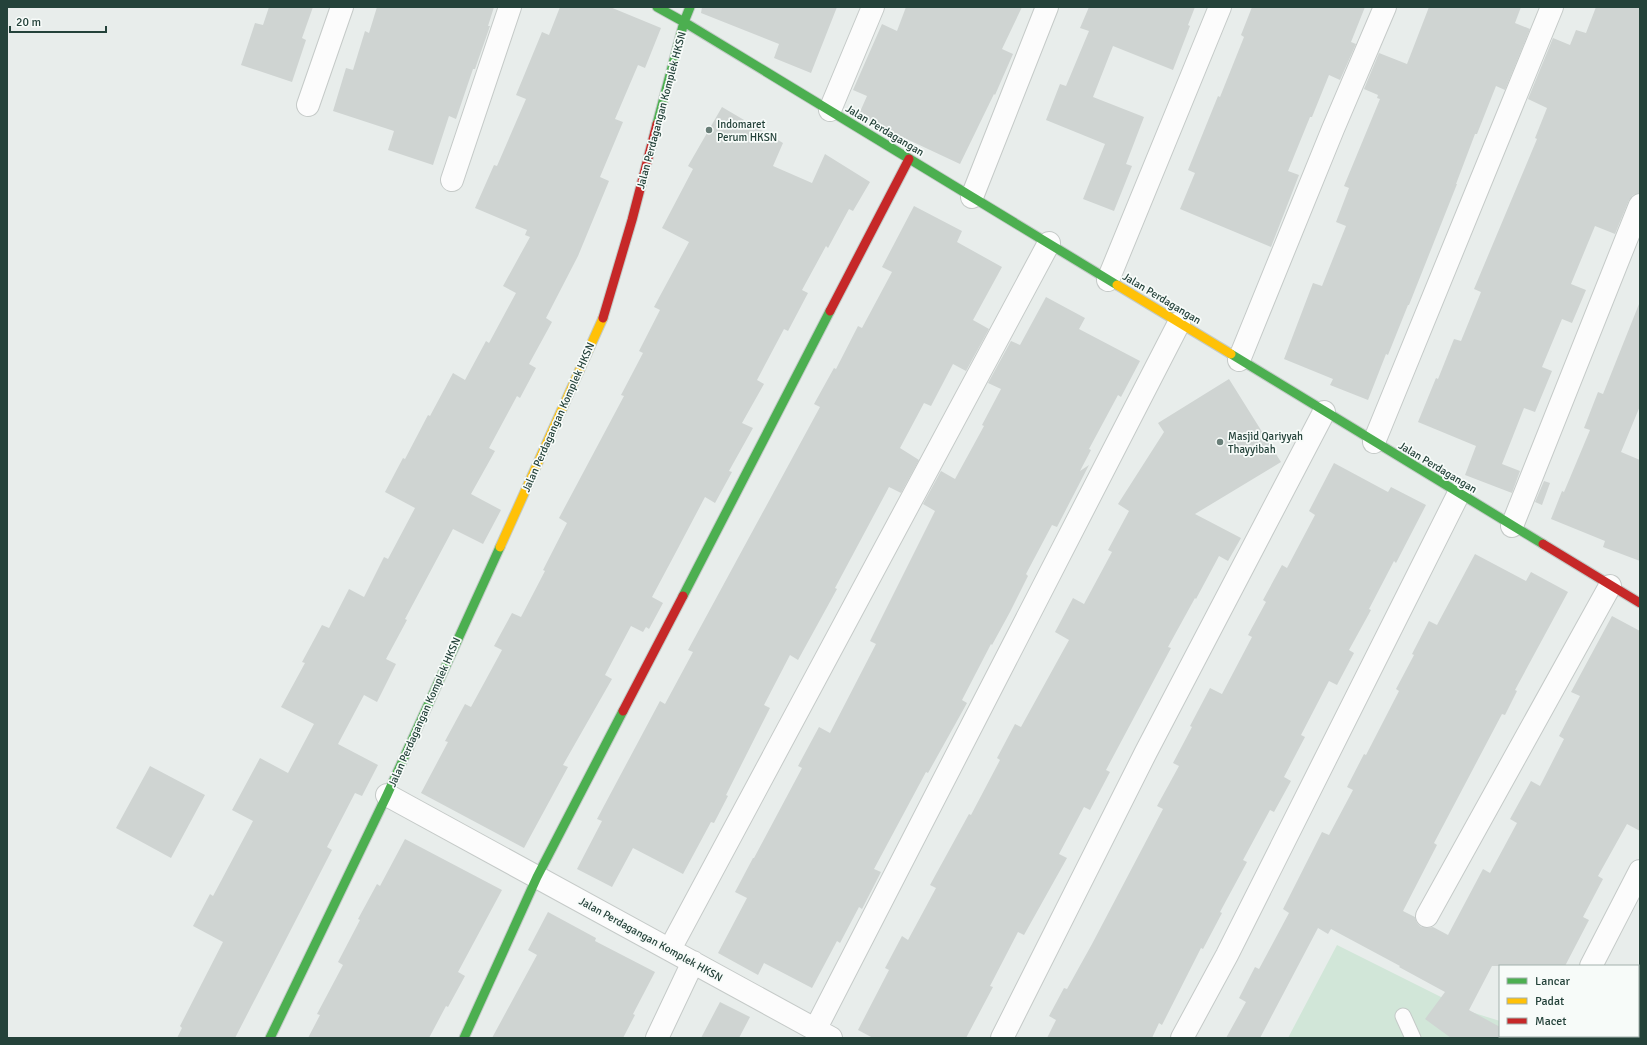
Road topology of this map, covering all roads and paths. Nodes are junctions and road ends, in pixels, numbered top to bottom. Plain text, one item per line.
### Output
1 (342, 7) edge
2 (510, 7) edge
3 (658, 7) edge
4 (690, 7) edge
5 (873, 7) edge
6 (1047, 7) edge
7 (1220, 7) edge
8 (1385, 7) edge
9 (1552, 7) edge
10 (684, 22) junction
11 (308, 105) dead end
12 (830, 110) junction
13 (909, 159) junction
14 (452, 180) dead end
15 (972, 197) junction
16 (1640, 205) edge
17 (1048, 243) junction
18 (1108, 280) junction
19 (1179, 323) junction
20 (1239, 360) junction
21 (1324, 412) junction
22 (1374, 442) junction
23 (1459, 493) junction
24 (1512, 526) junction
25 (1610, 586) junction
26 (1640, 603) edge
27 (386, 795) junction
28 (1640, 871) edge
29 (537, 877) junction
30 (1427, 916) dead end
31 (670, 950) junction
32 (693, 962) junction
33 (1592, 965) edge
34 (1403, 1016) dead end
35 (823, 1034) edge
36 (270, 1038) edge
37 (464, 1038) edge
38 (657, 1038) edge
39 (1002, 1038) edge
40 (1182, 1038) edge
41 (1413, 1038) edge

1 - 11 street
2 - 14 street
3 - 10 street, Jalan Perdagangan
4 - 10 street
5 - 12 street
6 - 15 street
7 - 18 street
8 - 20 street
9 - 22 street
10 - 12 street, Jalan Perdagangan
10 - 27 street, Jalan Perdagangan Komplek HKSN
12 - 13 street, Jalan Perdagangan
13 - 15 street, Jalan Perdagangan
13 - 29 street
15 - 17 street, Jalan Perdagangan
16 - 24 street
17 - 18 street, Jalan Perdagangan
17 - 31 street
18 - 19 street, Jalan Perdagangan
19 - 20 street, Jalan Perdagangan
19 - 35 street
20 - 21 street, Jalan Perdagangan
21 - 22 street, Jalan Perdagangan
21 - 39 street
22 - 23 street, Jalan Perdagangan
23 - 24 street, Jalan Perdagangan
23 - 40 street
24 - 25 street, Jalan Perdagangan
25 - 26 street, Jalan Perdagangan
25 - 30 street
27 - 29 street, Jalan Perdagangan Komplek HKSN
27 - 36 street, Jalan Perdagangan Komplek HKSN
28 - 33 street
29 - 31 street, Jalan Perdagangan Komplek HKSN
29 - 37 street
31 - 32 street, Jalan Perdagangan Komplek HKSN
32 - 35 street, Jalan Perdagangan Komplek HKSN
32 - 38 street
34 - 41 lane

